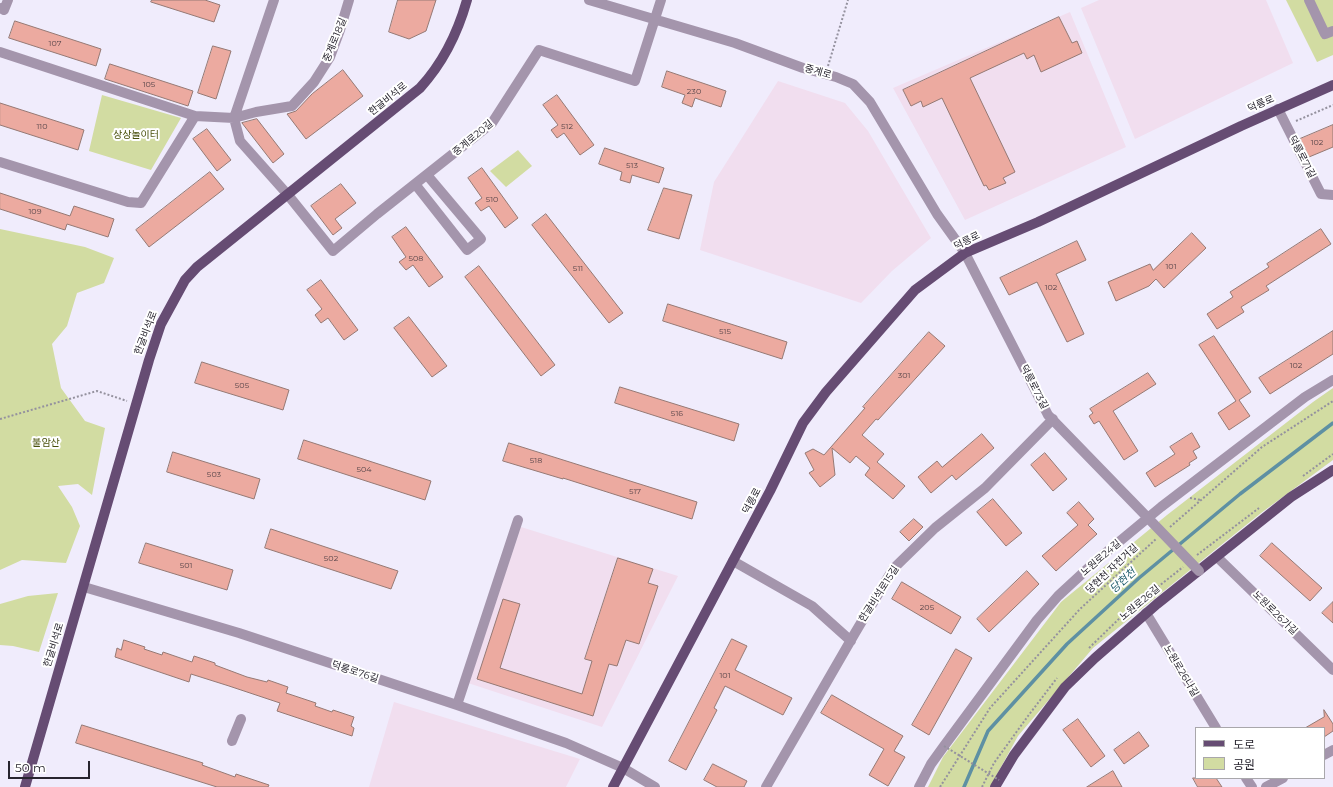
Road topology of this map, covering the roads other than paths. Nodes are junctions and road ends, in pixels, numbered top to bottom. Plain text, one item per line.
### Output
1 (274, 0) edge
2 (349, 0) edge
3 (467, 0) edge
4 (589, 0) edge
5 (661, 0) edge
6 (1309, 0) edge
7 (655, 20) junction
8 (1333, 31) edge
9 (0, 52) edge
10 (1333, 84) edge
11 (1278, 109) junction
12 (195, 116) junction
13 (234, 118) junction
14 (0, 162) edge
15 (427, 174) junction
16 (415, 184) junction
17 (288, 194) junction
18 (1333, 195) edge
19 (965, 254) junction
20 (1333, 380) edge
21 (1053, 419) junction
22 (1333, 470) edge
23 (1148, 518) junction
24 (518, 520) dead end
25 (1217, 557) junction
26 (733, 561) junction
27 (1198, 571) junction
28 (84, 587) junction
29 (1146, 613) junction
30 (851, 641) junction
31 (1333, 670) edge
32 (457, 705) junction
33 (241, 719) dead end
34 (1215, 727) edge
35 (232, 741) dead end
36 (623, 768) junction
37 (1281, 779) edge
38 (997, 784) edge
39 (25, 787) edge
40 (613, 787) edge
41 (655, 787) edge
42 (766, 787) edge
43 (919, 787) edge
44 (1266, 787) edge

1 - 13 street
2 - 13 street, 중계로18길
3 - 17 main road, 한글비석로
4 - 7 street, 중계로
5 - 7 street
6 - 8 street
7 - 15 street, 중계로20길
7 - 19 street, 중계로
9 - 12 street, 중계로18길
10 - 11 main road, 덕릉로
11 - 18 street, 덕릉로71길
11 - 19 main road, 덕릉로
12 - 13 street, 중계로18길
12 - 14 street
13 - 17 street
15 - 16 street, 중계로20길
15 - 16 street
16 - 17 street, 중계로20길
17 - 28 main road, 한글비석로
19 - 21 street, 덕릉로73길
19 - 26 main road, 덕릉로
20 - 23 street, 노원로24길
21 - 23 street, 덕릉로73길
21 - 30 street, 한글비석로15길
22 - 25 main road, 노원로26길
23 - 27 street, 덕릉로73길, bridge
23 - 43 street, 노원로24길
24 - 32 street
25 - 27 main road, 노원로26길
25 - 31 street, 노원로26가길
26 - 30 street
26 - 36 main road, 덕릉로
27 - 29 main road, 노원로26길
28 - 32 street, 덕릉로76길
28 - 39 main road, 한글비석로
29 - 34 street, 노원로26나길
29 - 38 main road, 노원로26길
30 - 42 street, 한글비석로15길
32 - 36 street, 덕릉로76길
33 - 35 street
36 - 40 main road, 덕릉로
36 - 41 street, 덕릉로76길
37 - 44 street

